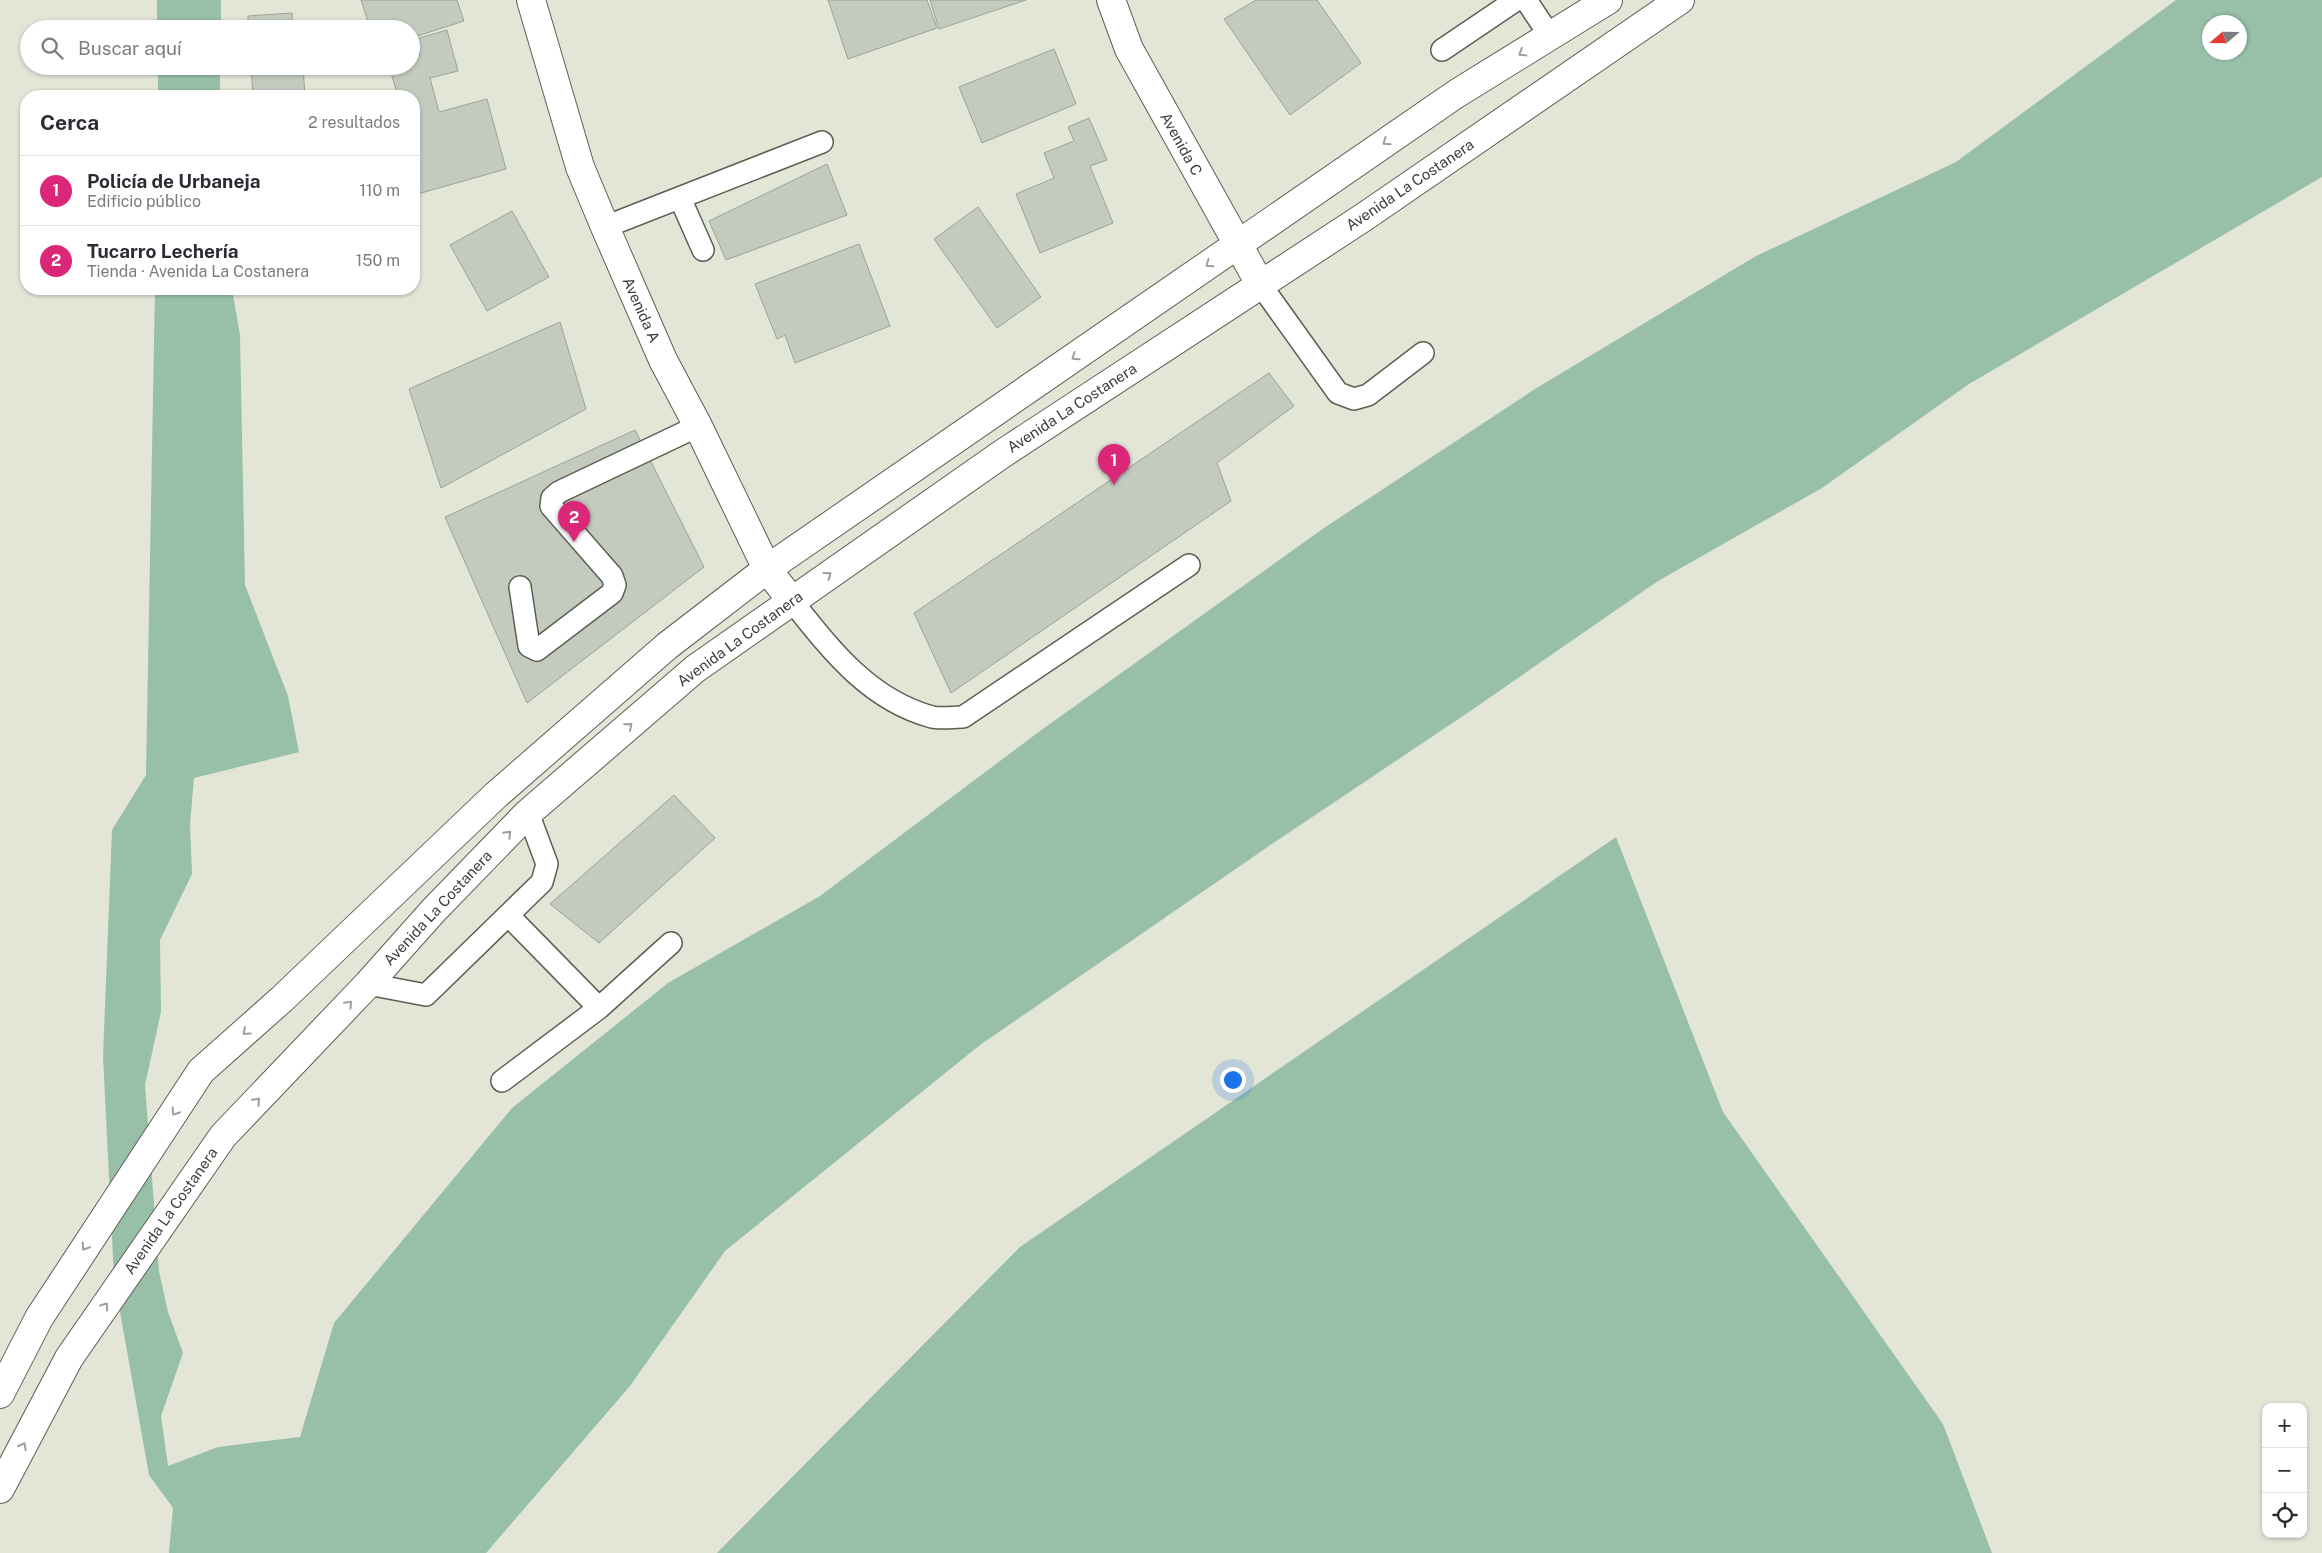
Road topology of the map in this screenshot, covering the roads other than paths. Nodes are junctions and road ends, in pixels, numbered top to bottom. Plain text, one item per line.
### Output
1 (531, 0) edge
2 (1111, 0) edge
3 (1516, 0) edge
4 (1526, 0) edge
5 (1608, 0) edge
6 (1680, 0) edge
7 (1550, 36) junction
8 (1442, 50) dead end
9 (822, 142) dead end
10 (680, 198) junction
11 (605, 227) junction
12 (1237, 245) junction
13 (703, 250) dead end
14 (1260, 284) junction
15 (1423, 353) dead end
16 (698, 426) junction
17 (1189, 565) dead end
18 (767, 569) junction
19 (520, 587) dead end
20 (792, 601) junction
21 (528, 813) junction
22 (509, 916) junction
23 (671, 943) dead end
24 (368, 984) junction
25 (600, 1008) junction
26 (502, 1081) dead end
27 (0, 1394) edge
28 (0, 1489) edge

1 - 11 street, Avenida A
2 - 12 street, Avenida C
3 - 8 lane
4 - 7 lane
5 - 7 street
6 - 14 street, Avenida La Costanera
7 -> 12 street
9 - 10 lane
10 - 11 lane
10 - 13 lane
11 - 16 street, Avenida A
12 - 14 street, Avenida C
12 -> 18 street
14 - 15 lane
20 -> 14 street, Avenida La Costanera
16 - 18 street, Avenida A
16 - 19 lane
17 - 20 lane
18 - 20 street, Avenida A
18 -> 27 street
21 -> 20 street, Avenida La Costanera
21 - 22 lane
24 -> 21 street, Avenida La Costanera
22 - 24 lane
22 - 25 lane
23 - 25 lane
28 -> 24 street, Avenida La Costanera
25 - 26 lane

